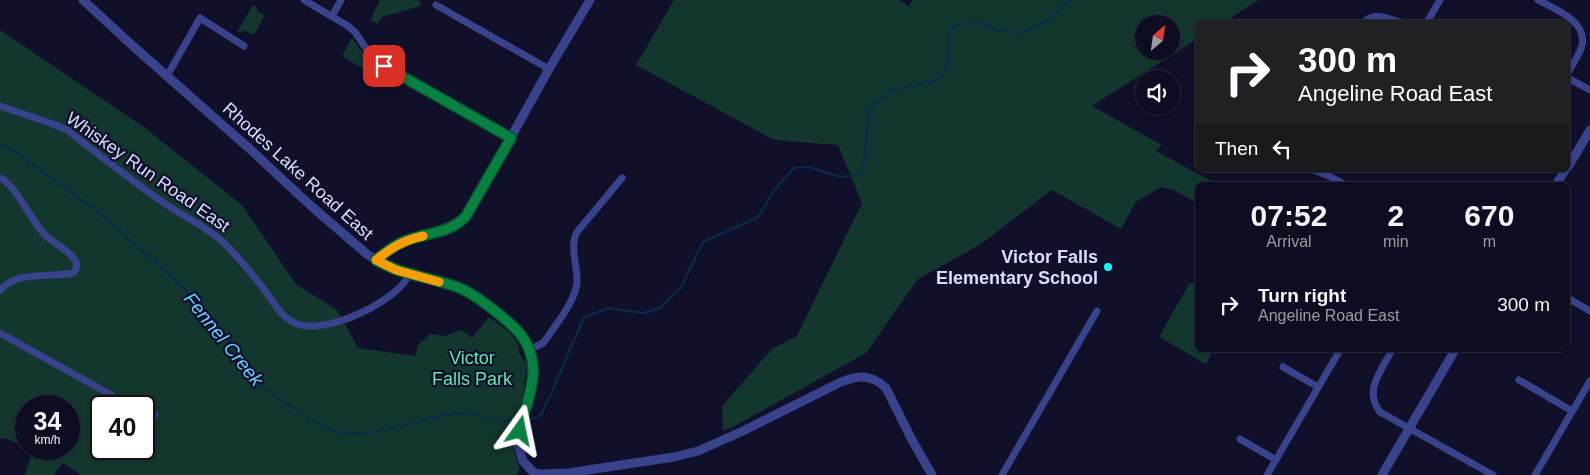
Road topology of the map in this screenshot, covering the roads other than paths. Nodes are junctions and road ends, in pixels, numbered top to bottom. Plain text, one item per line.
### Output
1 (83, 0) edge
2 (304, 0) edge
3 (341, 0) edge
4 (590, 0) edge
5 (1440, 0) edge
6 (1538, 0) edge
7 (436, 5) dead end
8 (332, 16) junction
9 (1367, 20) edge
10 (1391, 20) edge
11 (1428, 20) edge
12 (1570, 20) edge
13 (1570, 20) edge
14 (244, 46) dead end
15 (548, 69) junction
16 (1570, 69) edge
17 (167, 76) junction
18 (1570, 79) edge
19 (1590, 90) edge
20 (0, 106) edge
21 (1590, 130) edge
22 (511, 138) junction
23 (1570, 164) edge
24 (1319, 172) edge
25 (0, 178) edge
26 (622, 178) dead end
27 (1340, 182) edge
28 (376, 260) junction
29 (409, 275) junction
30 (0, 290) edge
31 (1570, 299) edge
32 (1097, 311) dead end
33 (1590, 311) edge
34 (0, 333) edge
35 (529, 350) junction
36 (1339, 352) edge
37 (1391, 352) edge
38 (1454, 352) edge
39 (1283, 367) dead end
40 (1518, 380) dead end
41 (1590, 381) edge
42 (1318, 387) junction
43 (111, 395) edge
44 (1572, 410) junction
45 (1409, 428) junction
46 (1240, 439) dead end
47 (1276, 460) junction
48 (932, 475) edge
49 (1002, 475) edge
50 (1267, 475) edge
51 (1382, 475) edge
52 (1493, 475) edge
53 (1535, 475) edge

1 - 17 street, Rhodes Lake Road East
2 - 8 street
3 - 8 street
4 - 15 street
5 - 11 street
6 - 13 street
7 - 15 street
8 - 22 street
9 - 10 street
12 - 16 street
14 - 17 street
15 - 22 street
17 - 28 street, Rhodes Lake Road East
18 - 19 street
20 - 29 street, Whiskey Run Road East
21 - 23 street
22 - 28 street
24 - 27 street
25 - 30 street
26 - 35 street
28 - 29 street, Rhodes Lake Road East
29 - 35 street, Rhodes Lake Road East
31 - 33 street
32 - 49 street
34 - 43 street
35 - 48 street, Rhodes Lake Road East
36 - 42 street
37 - 45 street
38 - 45 street
39 - 42 street
40 - 44 street
41 - 44 street
42 - 47 street
44 - 53 street
45 - 51 street
45 - 52 street
46 - 47 street
47 - 50 street

